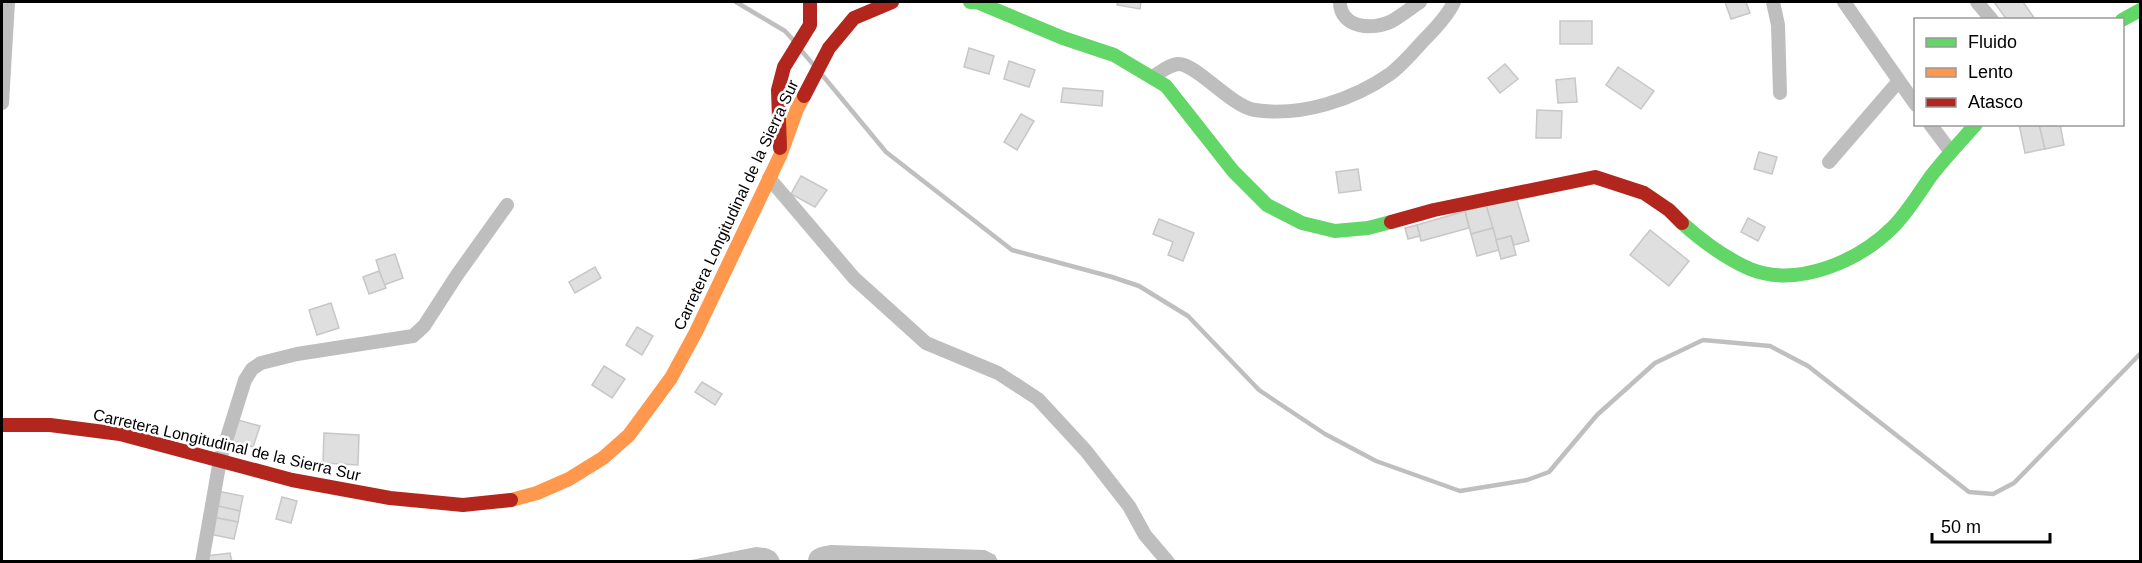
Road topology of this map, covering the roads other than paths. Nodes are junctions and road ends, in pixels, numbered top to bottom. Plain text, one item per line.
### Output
1 (8, 2) edge
2 (810, 2) edge
3 (892, 2) edge
4 (970, 2) edge
5 (1340, 2) edge
6 (1420, 2) edge
7 (1454, 2) edge
8 (1772, 2) edge
9 (1844, 2) edge
10 (1977, 2) edge
11 (2140, 10) edge
12 (1990, 18) edge
13 (2124, 19) edge
14 (5, 26) edge
15 (1153, 77) junction
16 (1898, 82) junction
17 (1780, 93) dead end
18 (1914, 102) edge
19 (2, 103) edge
20 (1932, 126) edge
21 (1974, 126) edge
22 (1951, 152) junction
23 (780, 156) junction
24 (1829, 162) dead end
25 (770, 178) junction
26 (507, 205) dead end
27 (2, 425) edge
28 (220, 460) junction
29 (202, 561) edge
30 (1168, 561) edge

1 - 14 street
2 - 23 main road
3 - 23 main road, Carretera Longitudinal de la Sierra Sur
4 - 15 main road
5 - 6 street
7 - 15 street
8 - 17 street
9 - 16 street
10 - 12 street
11 - 13 main road
14 - 19 street
15 - 22 main road
16 - 18 street
16 - 24 street
20 - 22 street
21 - 22 main road
23 - 25 main road, Carretera Longitudinal de la Sierra Sur
25 - 28 main road, Carretera Longitudinal de la Sierra Sur
25 - 30 street
26 - 28 street
27 - 28 main road, Carretera Longitudinal de la Sierra Sur
28 - 29 street

